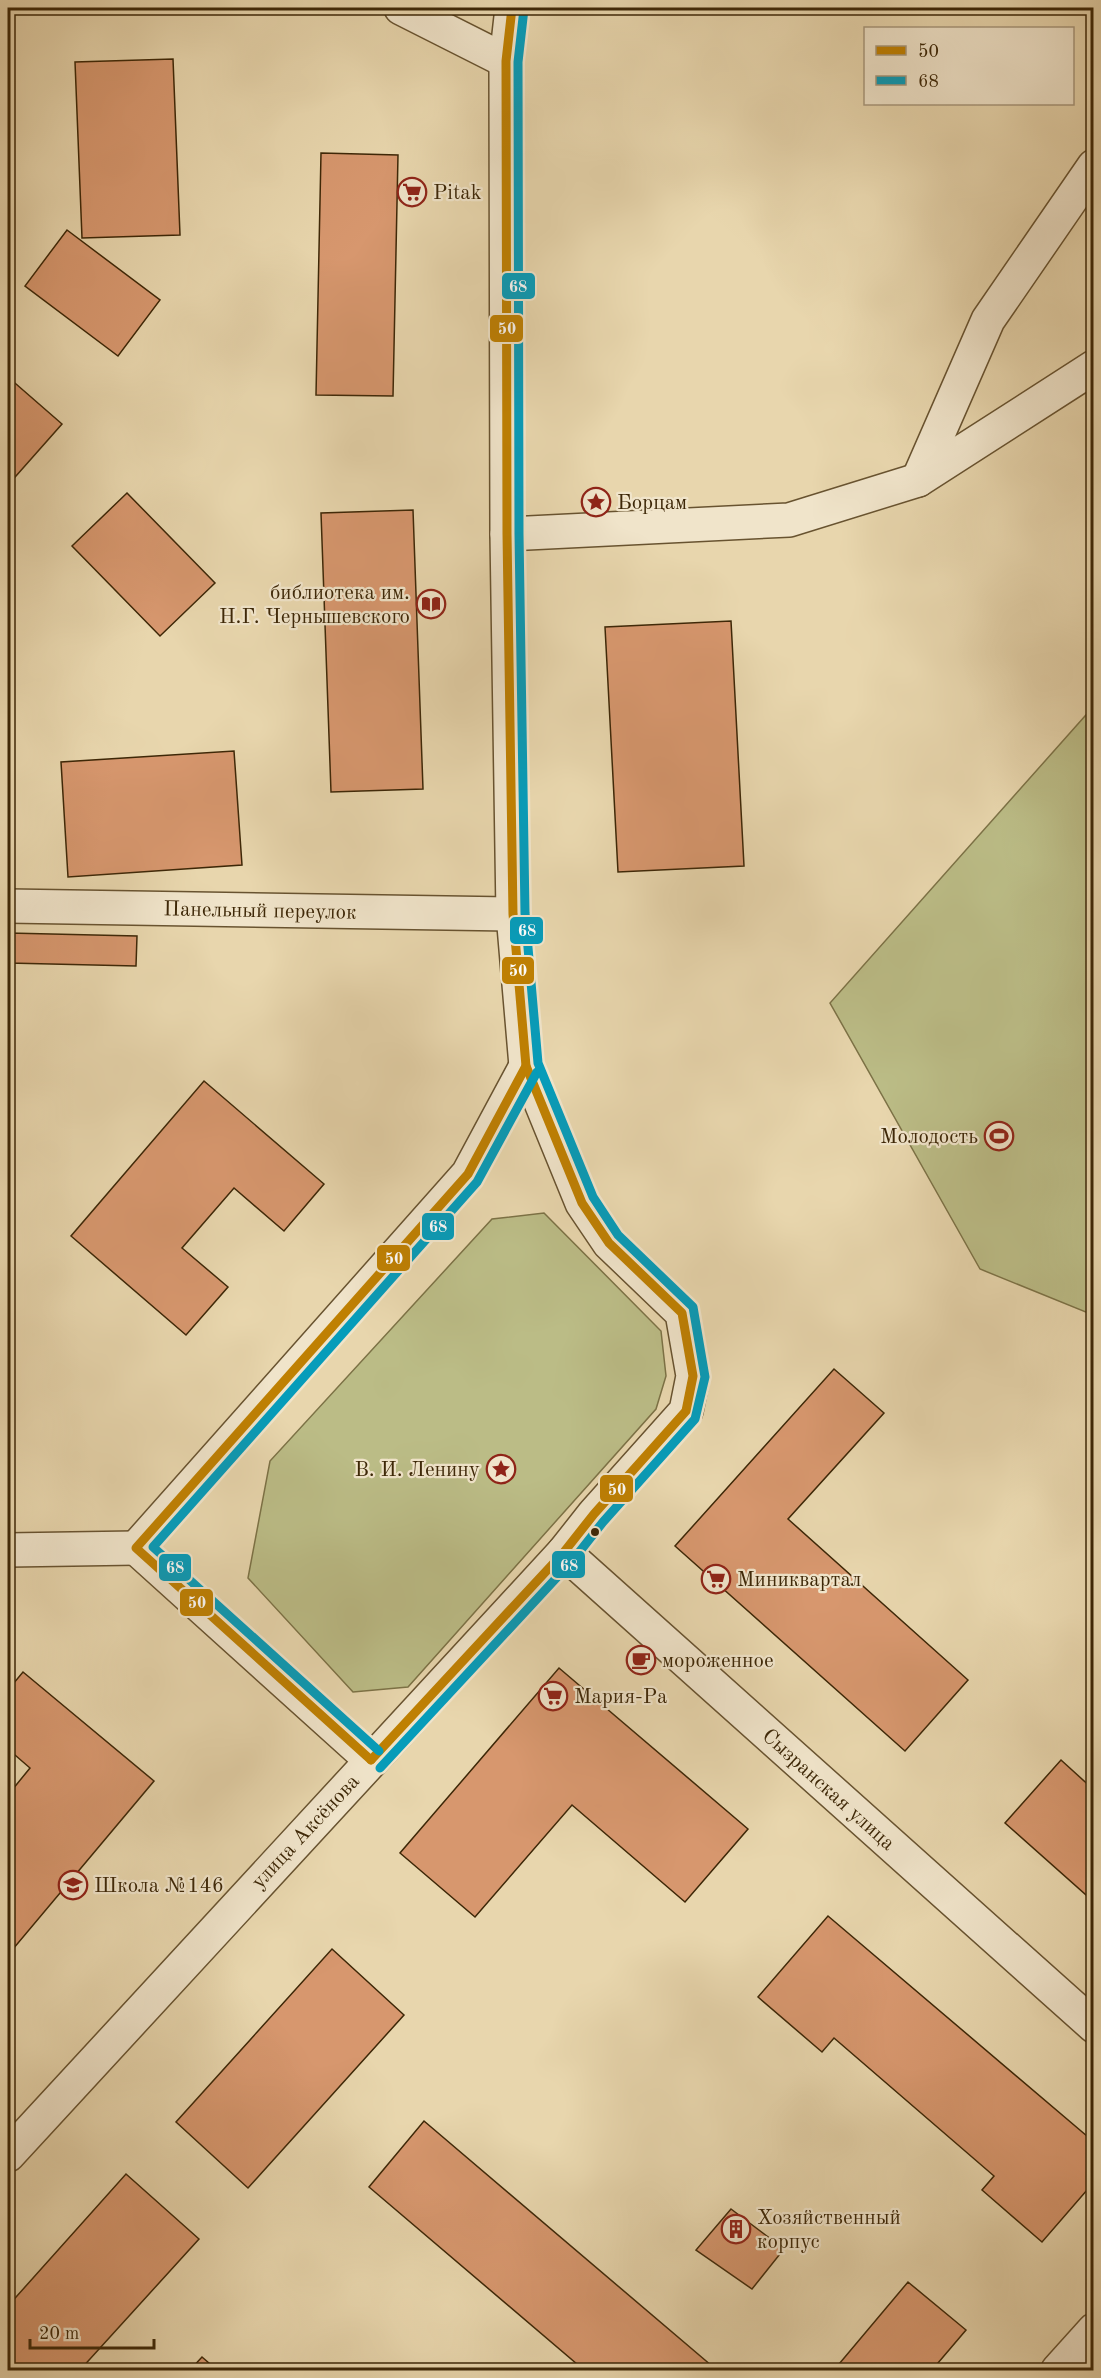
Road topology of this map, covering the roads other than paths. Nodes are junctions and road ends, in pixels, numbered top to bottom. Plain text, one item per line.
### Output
1 (401, 8) edge
2 (512, 8) edge
3 (506, 61) junction
4 (1094, 166) edge
5 (1094, 367) edge
6 (918, 480) junction
7 (507, 534) junction
8 (8, 906) edge
9 (513, 914) junction
10 (526, 1066) junction
11 (135, 1548) junction
12 (8, 1550) edge
13 (564, 1552) junction
14 (371, 1760) junction
15 (1094, 2026) edge
16 (8, 2155) edge
17 (1094, 2330) edge
18 (1058, 2370) edge

1 - 3 street
2 - 3 street, улица Аксёнова
3 - 7 street, улица Аксёнова
4 - 6 street
5 - 6 street
6 - 7 street
7 - 9 street, улица Аксёнова
8 - 9 street, Панельный переулок
9 - 10 street, улица Аксёнова
10 - 11 street
10 - 13 street, улица Аксёнова
11 - 12 street
11 - 14 street
13 - 14 street, улица Аксёнова
13 - 15 street, Сызранская улица
14 - 16 street, улица Аксёнова
17 - 18 street

